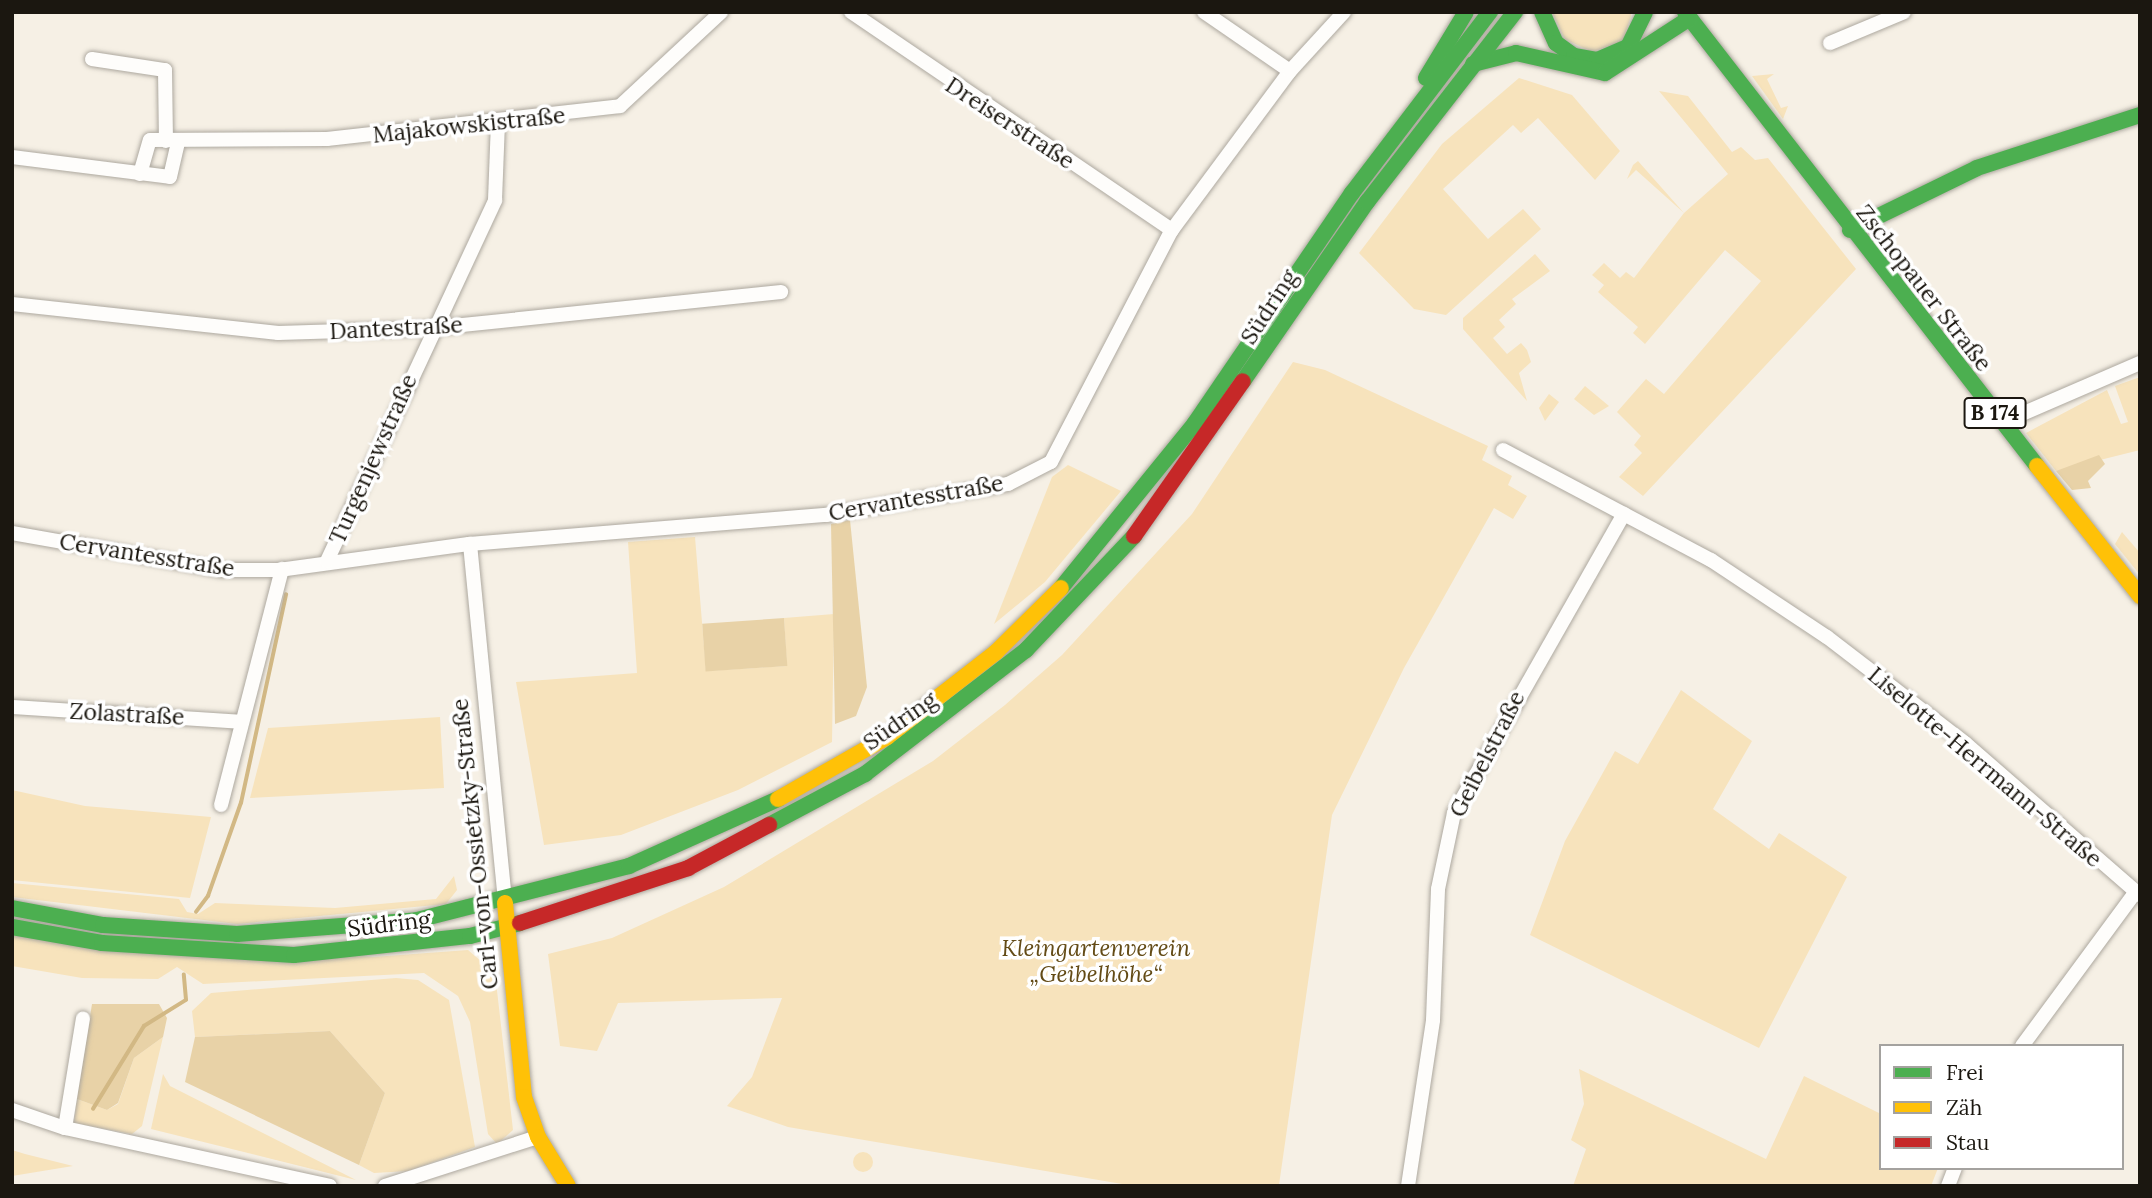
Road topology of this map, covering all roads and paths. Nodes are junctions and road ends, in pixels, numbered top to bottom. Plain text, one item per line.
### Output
1 (721, 12) edge
2 (851, 12) edge
3 (1204, 12) edge
4 (1343, 12) edge
5 (1466, 12) edge
6 (1490, 12) edge
7 (1515, 12) edge
8 (1542, 12) edge
9 (1645, 12) edge
10 (1669, 12) edge
11 (1905, 12) edge
12 (1685, 19) edge
13 (1830, 43) dead end
14 (92, 59) dead end
15 (1473, 64) junction
16 (1290, 72) junction
17 (2140, 115) edge
18 (1410, 116) junction
19 (498, 123) junction
20 (172, 141) junction
21 (12, 157) edge
22 (140, 174) junction
23 (1172, 230) junction
24 (1850, 230) junction
25 (780, 292) dead end
26 (12, 304) edge
27 (432, 328) junction
28 (2140, 363) edge
29 (2015, 417) dead end
30 (1503, 450) dead end
31 (1624, 514) junction
32 (12, 533) edge
33 (470, 544) junction
34 (327, 561) junction
35 (282, 569) junction
36 (2140, 596) edge
37 (12, 707) edge
38 (241, 722) junction
39 (221, 805) dead end
40 (2137, 894) edge
41 (505, 903) junction
42 (12, 908) edge
43 (507, 926) junction
44 (12, 927) edge
45 (83, 1018) dead end
46 (2024, 1044) edge
47 (12, 1110) edge
48 (65, 1128) junction
49 (538, 1137) junction
50 (330, 1186) edge
51 (385, 1186) edge
52 (568, 1186) edge
53 (1408, 1186) edge

1 - 19 street, Majakowskistraße
2 - 23 street, Dreiserstraße
3 - 16 street
4 - 16 street, Cervantesstraße
5 - 18 main road
6 - 18 main road, Südring
7 - 15 main road, Südring
8 - 9 main road
10 - 12 main road, Zschopauer Straße / B 174
11 - 13 street
12 - 15 main road
12 - 24 main road, Zschopauer Straße / B 174
14 - 20 street
15 - 43 main road, Südring
16 - 23 street, Cervantesstraße
17 - 24 main road
18 - 41 main road, Südring
19 - 20 street, Majakowskistraße
19 - 27 street, Turgenjewstraße
20 - 22 street
20 - 22 street
21 - 22 street
23 - 33 street, Cervantesstraße
24 - 36 main road, Zschopauer Straße / B 174
25 - 27 street, Dantestraße
26 - 27 street, Dantestraße
27 - 34 street, Turgenjewstraße
28 - 29 street
30 - 31 street, Liselotte-Herrmann-Straße
31 - 40 street, Liselotte-Herrmann-Straße
31 - 53 street, Geibelstraße
32 - 35 street, Cervantesstraße
33 - 34 street, Cervantesstraße
33 - 41 street, Carl-von-Ossietzky-Straße
34 - 35 street, Cervantesstraße
35 - 38 street
37 - 38 street, Zolastraße
38 - 39 street
40 - 46 street
41 - 42 main road, Südring
41 - 43 main road, Carl-von-Ossietzky-Straße
43 - 44 main road, Südring
43 - 49 main road, Carl-von-Ossietzky-Straße
45 - 48 street
47 - 48 street
48 - 50 street
49 - 51 street
49 - 52 main road, Carl-von-Ossietzky-Straße

